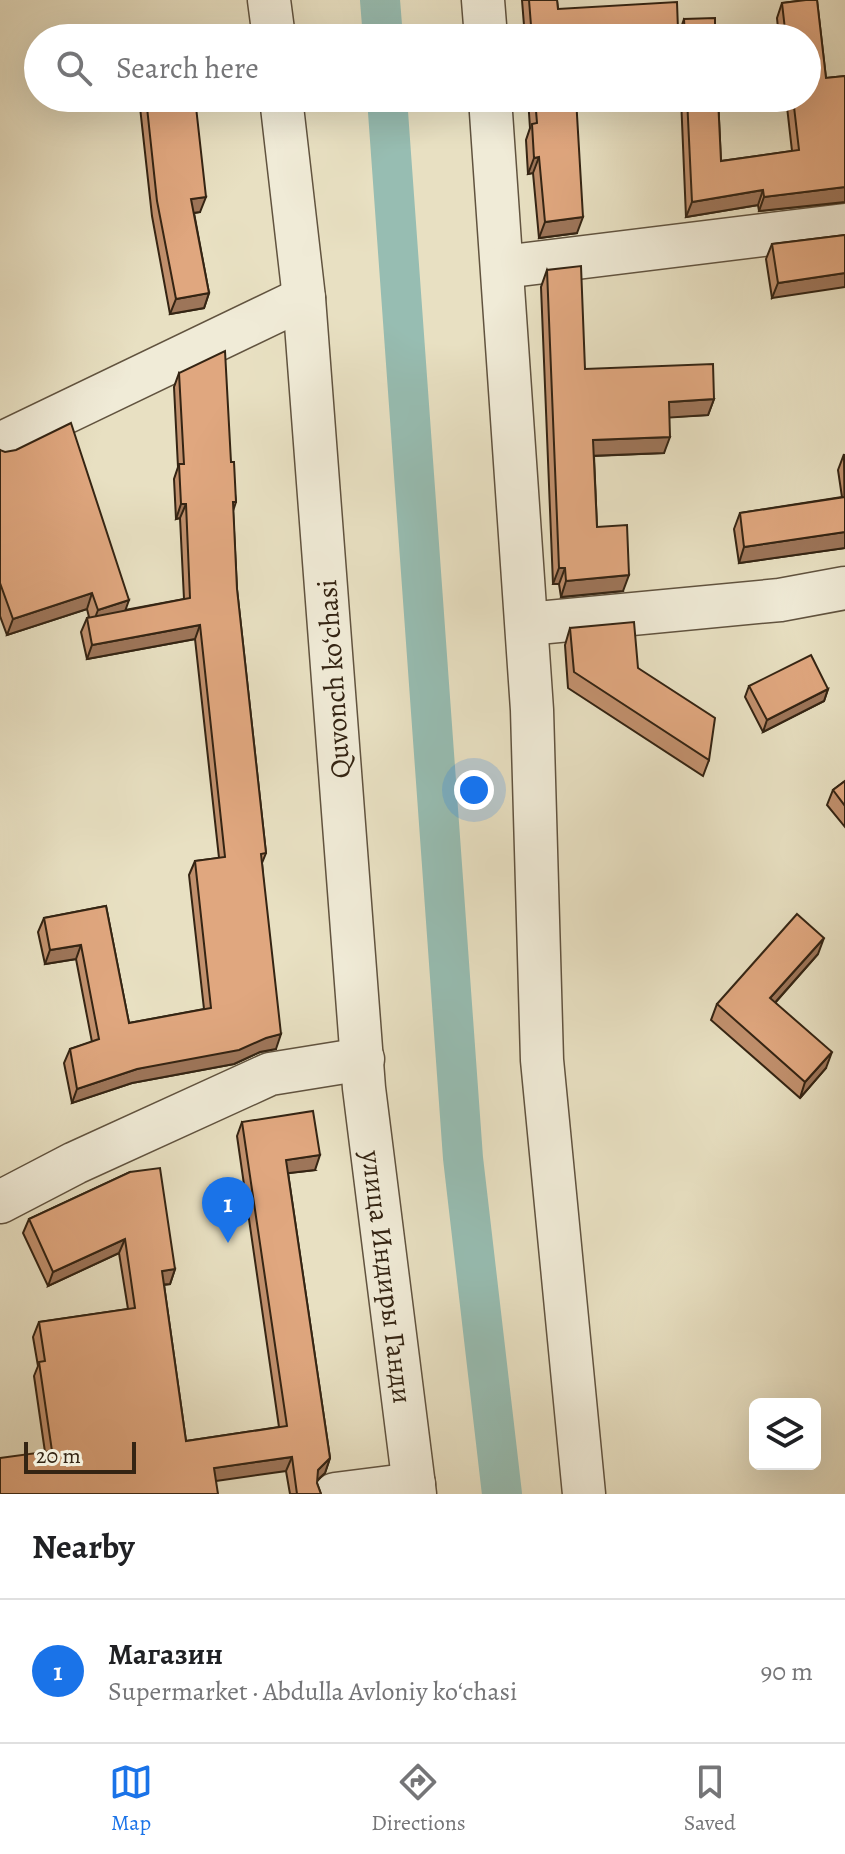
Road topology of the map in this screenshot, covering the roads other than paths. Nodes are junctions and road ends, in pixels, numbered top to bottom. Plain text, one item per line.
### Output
1 (269, 0) edge
2 (483, 0) edge
3 (272, 24) edge
4 (485, 24) edge
5 (283, 112) edge
6 (491, 112) edge
7 (845, 225) edge
8 (503, 267) junction
9 (304, 298) junction
10 (0, 444) edge
11 (845, 588) edge
12 (527, 624) junction
13 (363, 1059) junction
14 (0, 1202) edge
15 (415, 1489) edge
16 (335, 1494) edge
17 (584, 1494) edge

1 - 3 street
2 - 4 street
5 - 9 street, Quvonch koʻchasi
6 - 8 street
7 - 8 street
8 - 12 street
9 - 10 street
9 - 13 street, Quvonch koʻchasi
11 - 12 street
12 - 17 street
13 - 14 street
13 - 15 street, улица Индиры Ганди
15 - 16 street

